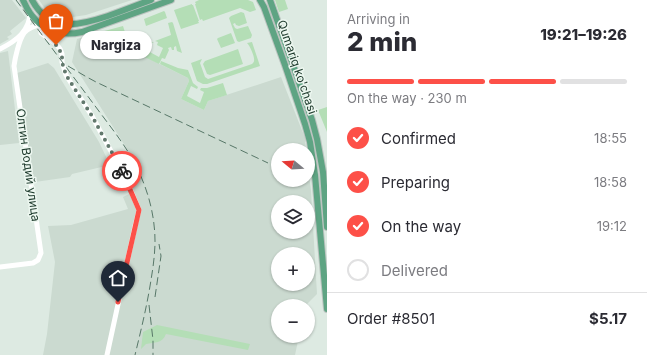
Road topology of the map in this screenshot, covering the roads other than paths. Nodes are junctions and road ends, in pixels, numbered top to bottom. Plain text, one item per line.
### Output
1 (23, 0) edge
2 (32, 0) edge
3 (152, 0) edge
4 (170, 0) edge
5 (260, 0) edge
6 (270, 0) edge
7 (30, 12) junction
8 (41, 25) junction
9 (24, 32) junction
10 (9, 44) junction
11 (0, 49) edge
12 (17, 52) junction
13 (292, 62) junction
14 (285, 65) junction
15 (327, 227) edge
16 (0, 267) edge
17 (325, 271) edge
18 (327, 309) edge
19 (108, 355) edge

1 - 7 main road
2 - 3 main road
4 - 8 main road
5 - 14 main road, Qumariq ko'chasi
6 - 13 main road, Qumariq ko'chasi
7 - 8 main road
7 - 9 street, Олтин Водий улица
8 - 9 street
8 - 19 street
9 - 10 street
9 - 12 street, Олтин Водий улица
10 - 11 street
10 - 12 street
12 - 16 street, Олтин Водий улица
13 - 14 main road
13 - 15 main road, Qumariq ko'chasi
14 - 17 main road, Qumariq ko'chasi
17 - 18 main road, Qumariq ko'chasi

